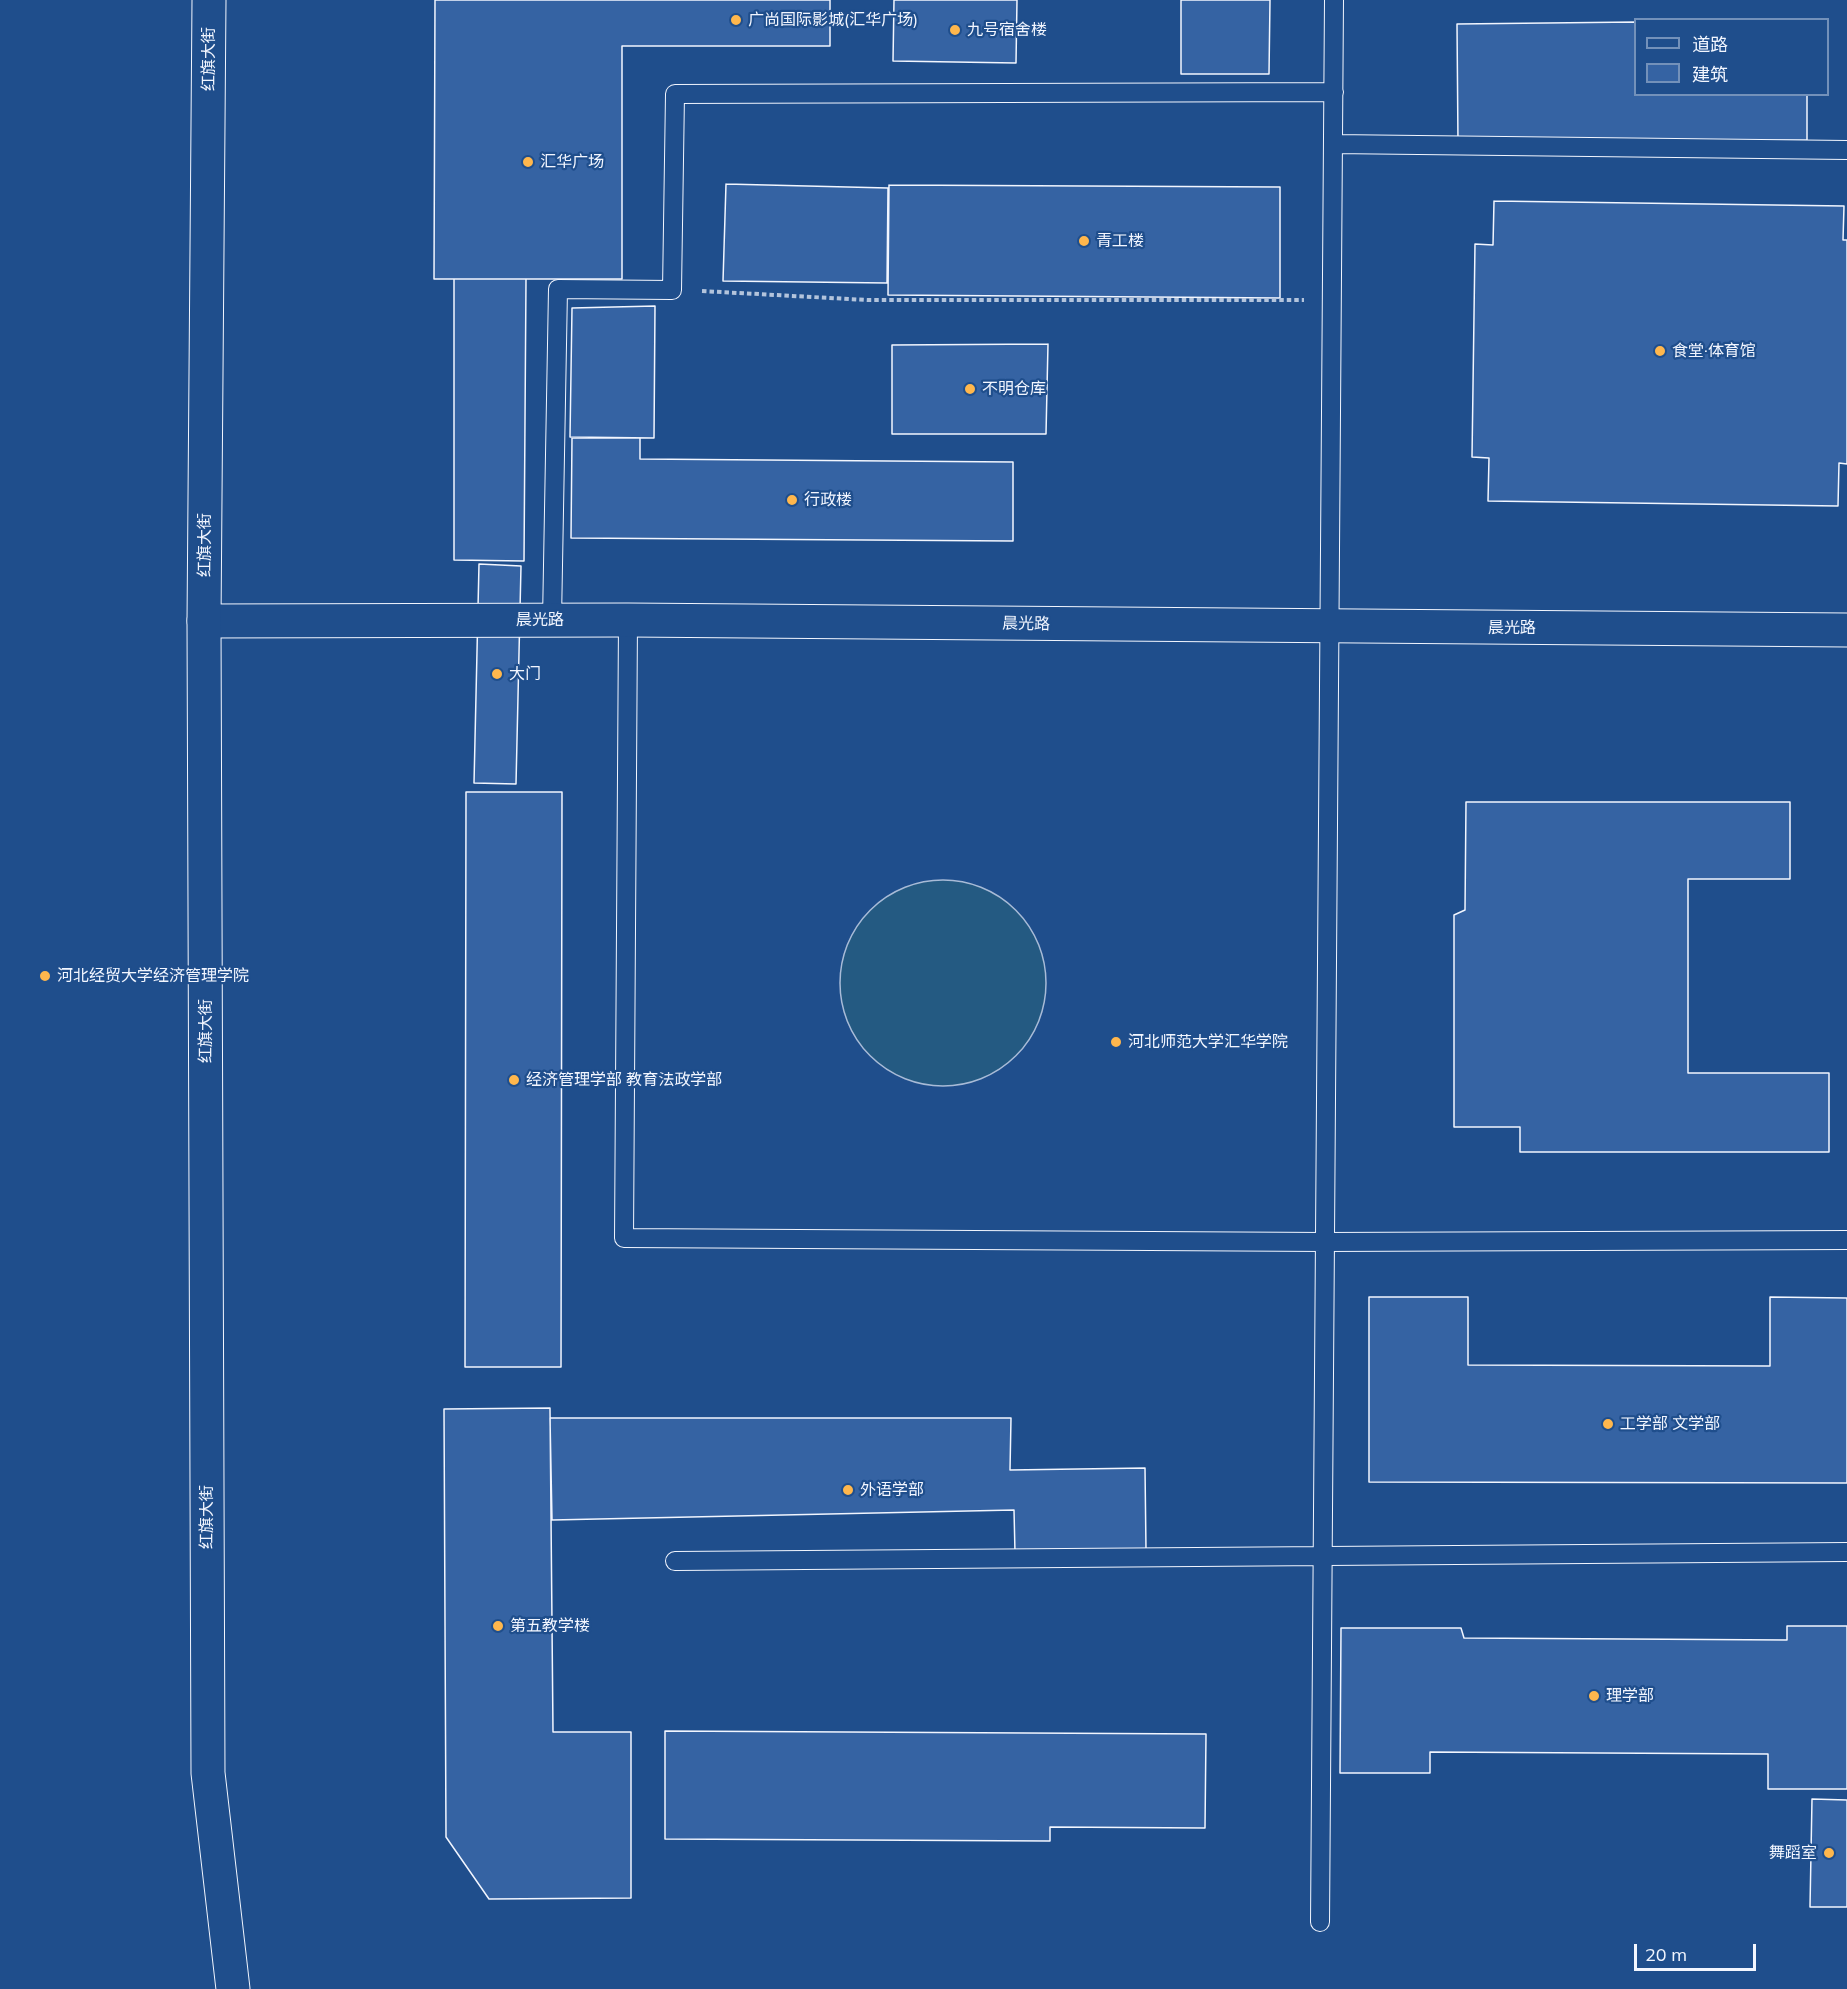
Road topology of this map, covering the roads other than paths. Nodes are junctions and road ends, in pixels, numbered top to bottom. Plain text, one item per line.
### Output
1 (209, 0) edge
2 (1334, 0) edge
3 (1334, 92) junction
4 (1333, 144) junction
5 (1847, 150) edge
6 (552, 620) junction
7 (628, 620) junction
8 (204, 621) junction
9 (1330, 627) junction
10 (1847, 630) edge
11 (1847, 1240) edge
12 (1325, 1242) junction
13 (1847, 1552) edge
14 (1323, 1556) junction
15 (675, 1561) dead end
16 (1320, 1922) dead end
17 (233, 1989) edge

1 - 8 main road, 红旗大街
2 - 3 lane
3 - 4 lane
3 - 6 lane
4 - 5 lane
4 - 9 lane
6 - 7 main road, 晨光路
6 - 8 main road, 晨光路
7 - 9 main road, 晨光路
7 - 12 lane
8 - 17 main road, 红旗大街
9 - 10 main road, 晨光路
9 - 12 lane
11 - 12 lane
12 - 14 lane
13 - 14 lane
14 - 15 lane
14 - 16 lane

